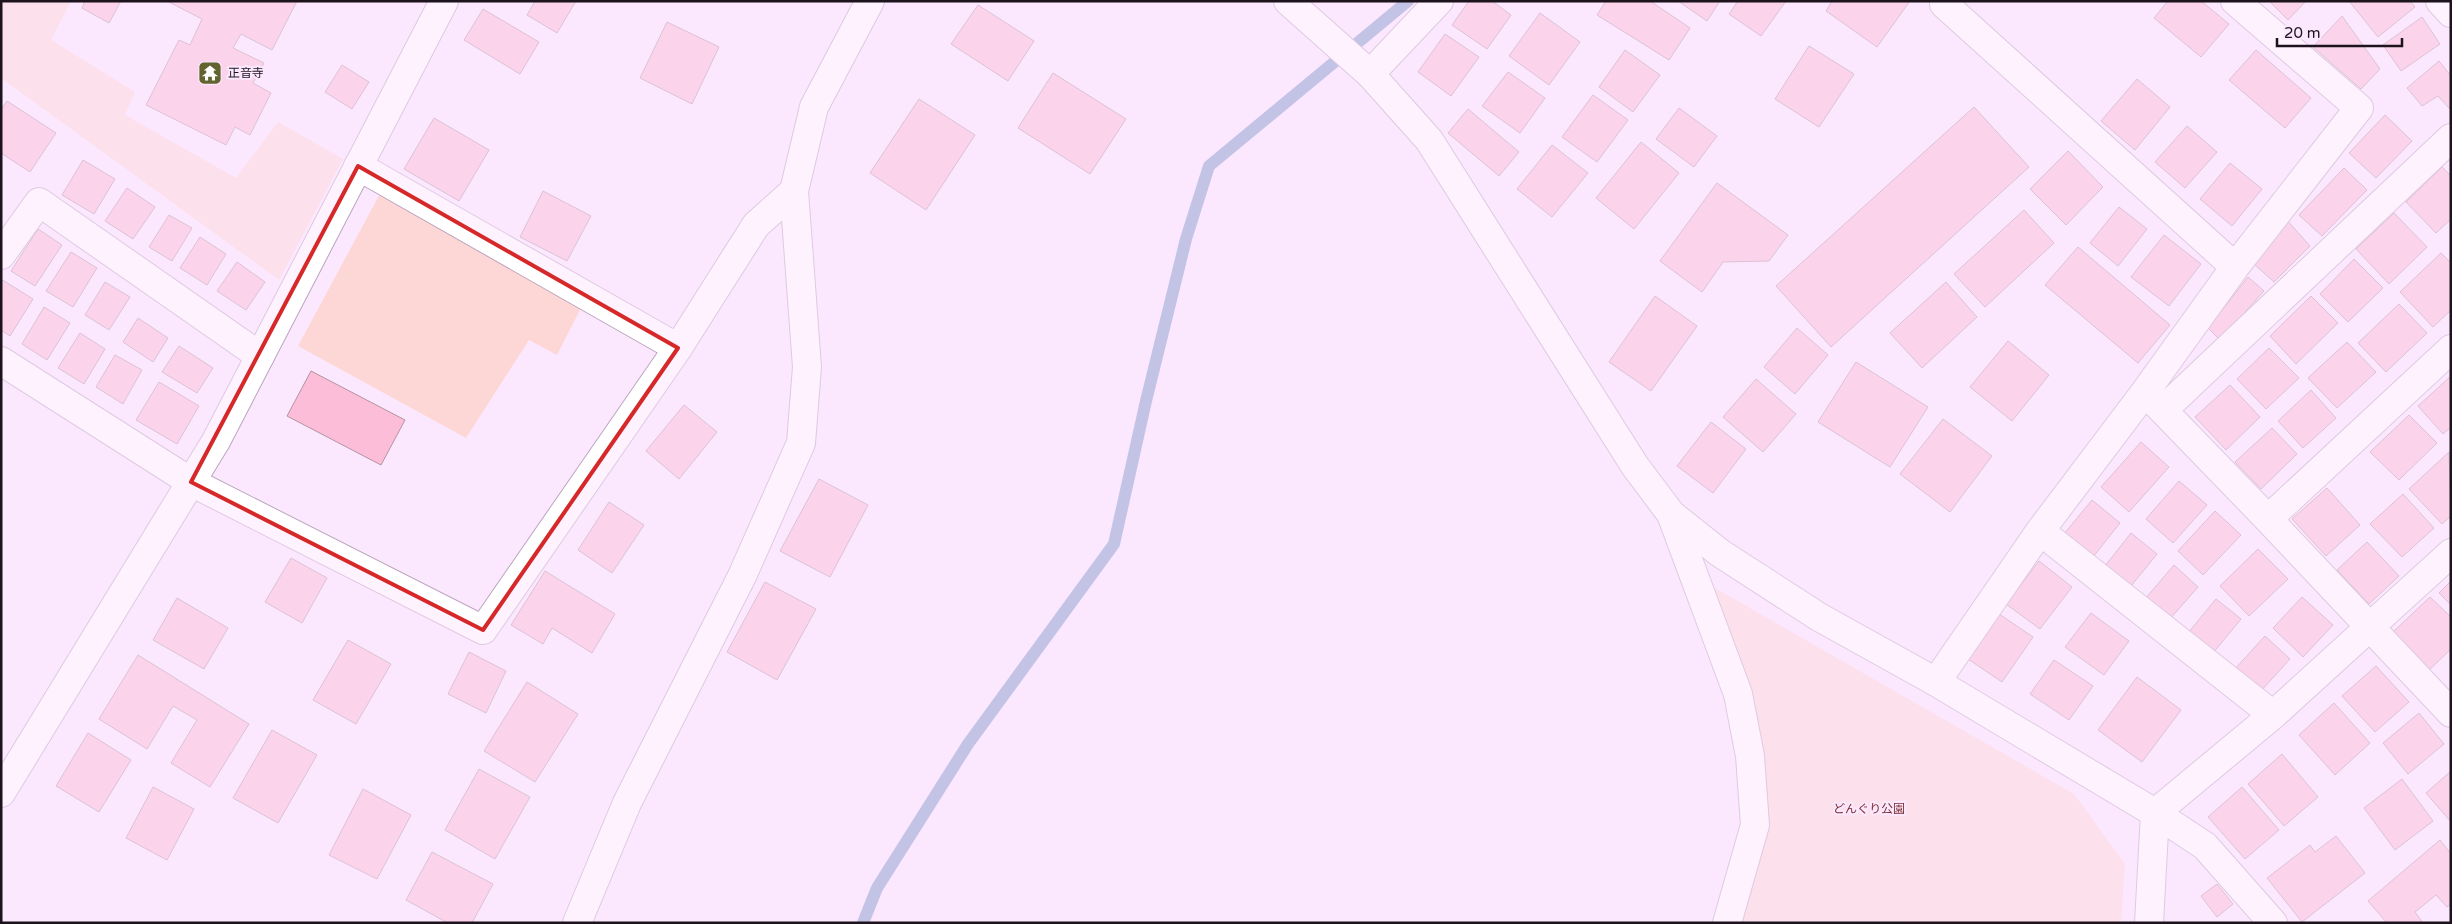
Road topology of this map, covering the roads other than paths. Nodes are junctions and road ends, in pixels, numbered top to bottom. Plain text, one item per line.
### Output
1 (444, 1) edge
2 (870, 1) edge
3 (1288, 1) edge
4 (1439, 1) edge
5 (1944, 1) edge
6 (2235, 1) edge
7 (2440, 1) edge
8 (2451, 13) edge
9 (1370, 74) junction
10 (2451, 138) edge
11 (358, 166) junction
12 (794, 191) junction
13 (1, 255) edge
14 (2235, 267) junction
15 (678, 348) junction
16 (2451, 348) edge
17 (260, 356) junction
18 (1, 361) edge
19 (2154, 401) junction
20 (191, 482) junction
21 (1671, 514) junction
22 (2268, 518) junction
23 (2040, 531) junction
24 (2451, 553) edge
25 (2370, 628) junction
26 (1936, 682) junction
27 (2451, 713) edge
28 (2273, 715) junction
29 (1, 793) edge
30 (2155, 813) junction
31 (577, 923) edge
32 (1727, 923) edge
33 (2148, 923) edge
34 (2273, 923) edge

1 - 11 street
2 - 12 street
3 - 9 street
4 - 9 street
5 - 14 street
6 - 14 street
7 - 8 street
9 - 21 street
10 - 19 street
11 - 15 street
11 - 17 street
12 - 15 street
12 - 31 street
13 - 17 street
14 - 19 street
15 - 20 street
16 - 22 street
17 - 20 street
18 - 20 street
19 - 22 street
19 - 23 street
20 - 29 street
21 - 26 street
21 - 32 street
22 - 25 street
23 - 26 street
23 - 28 street
24 - 25 street
25 - 27 street
25 - 28 street
26 - 30 street
28 - 30 street
30 - 33 street
30 - 34 street

